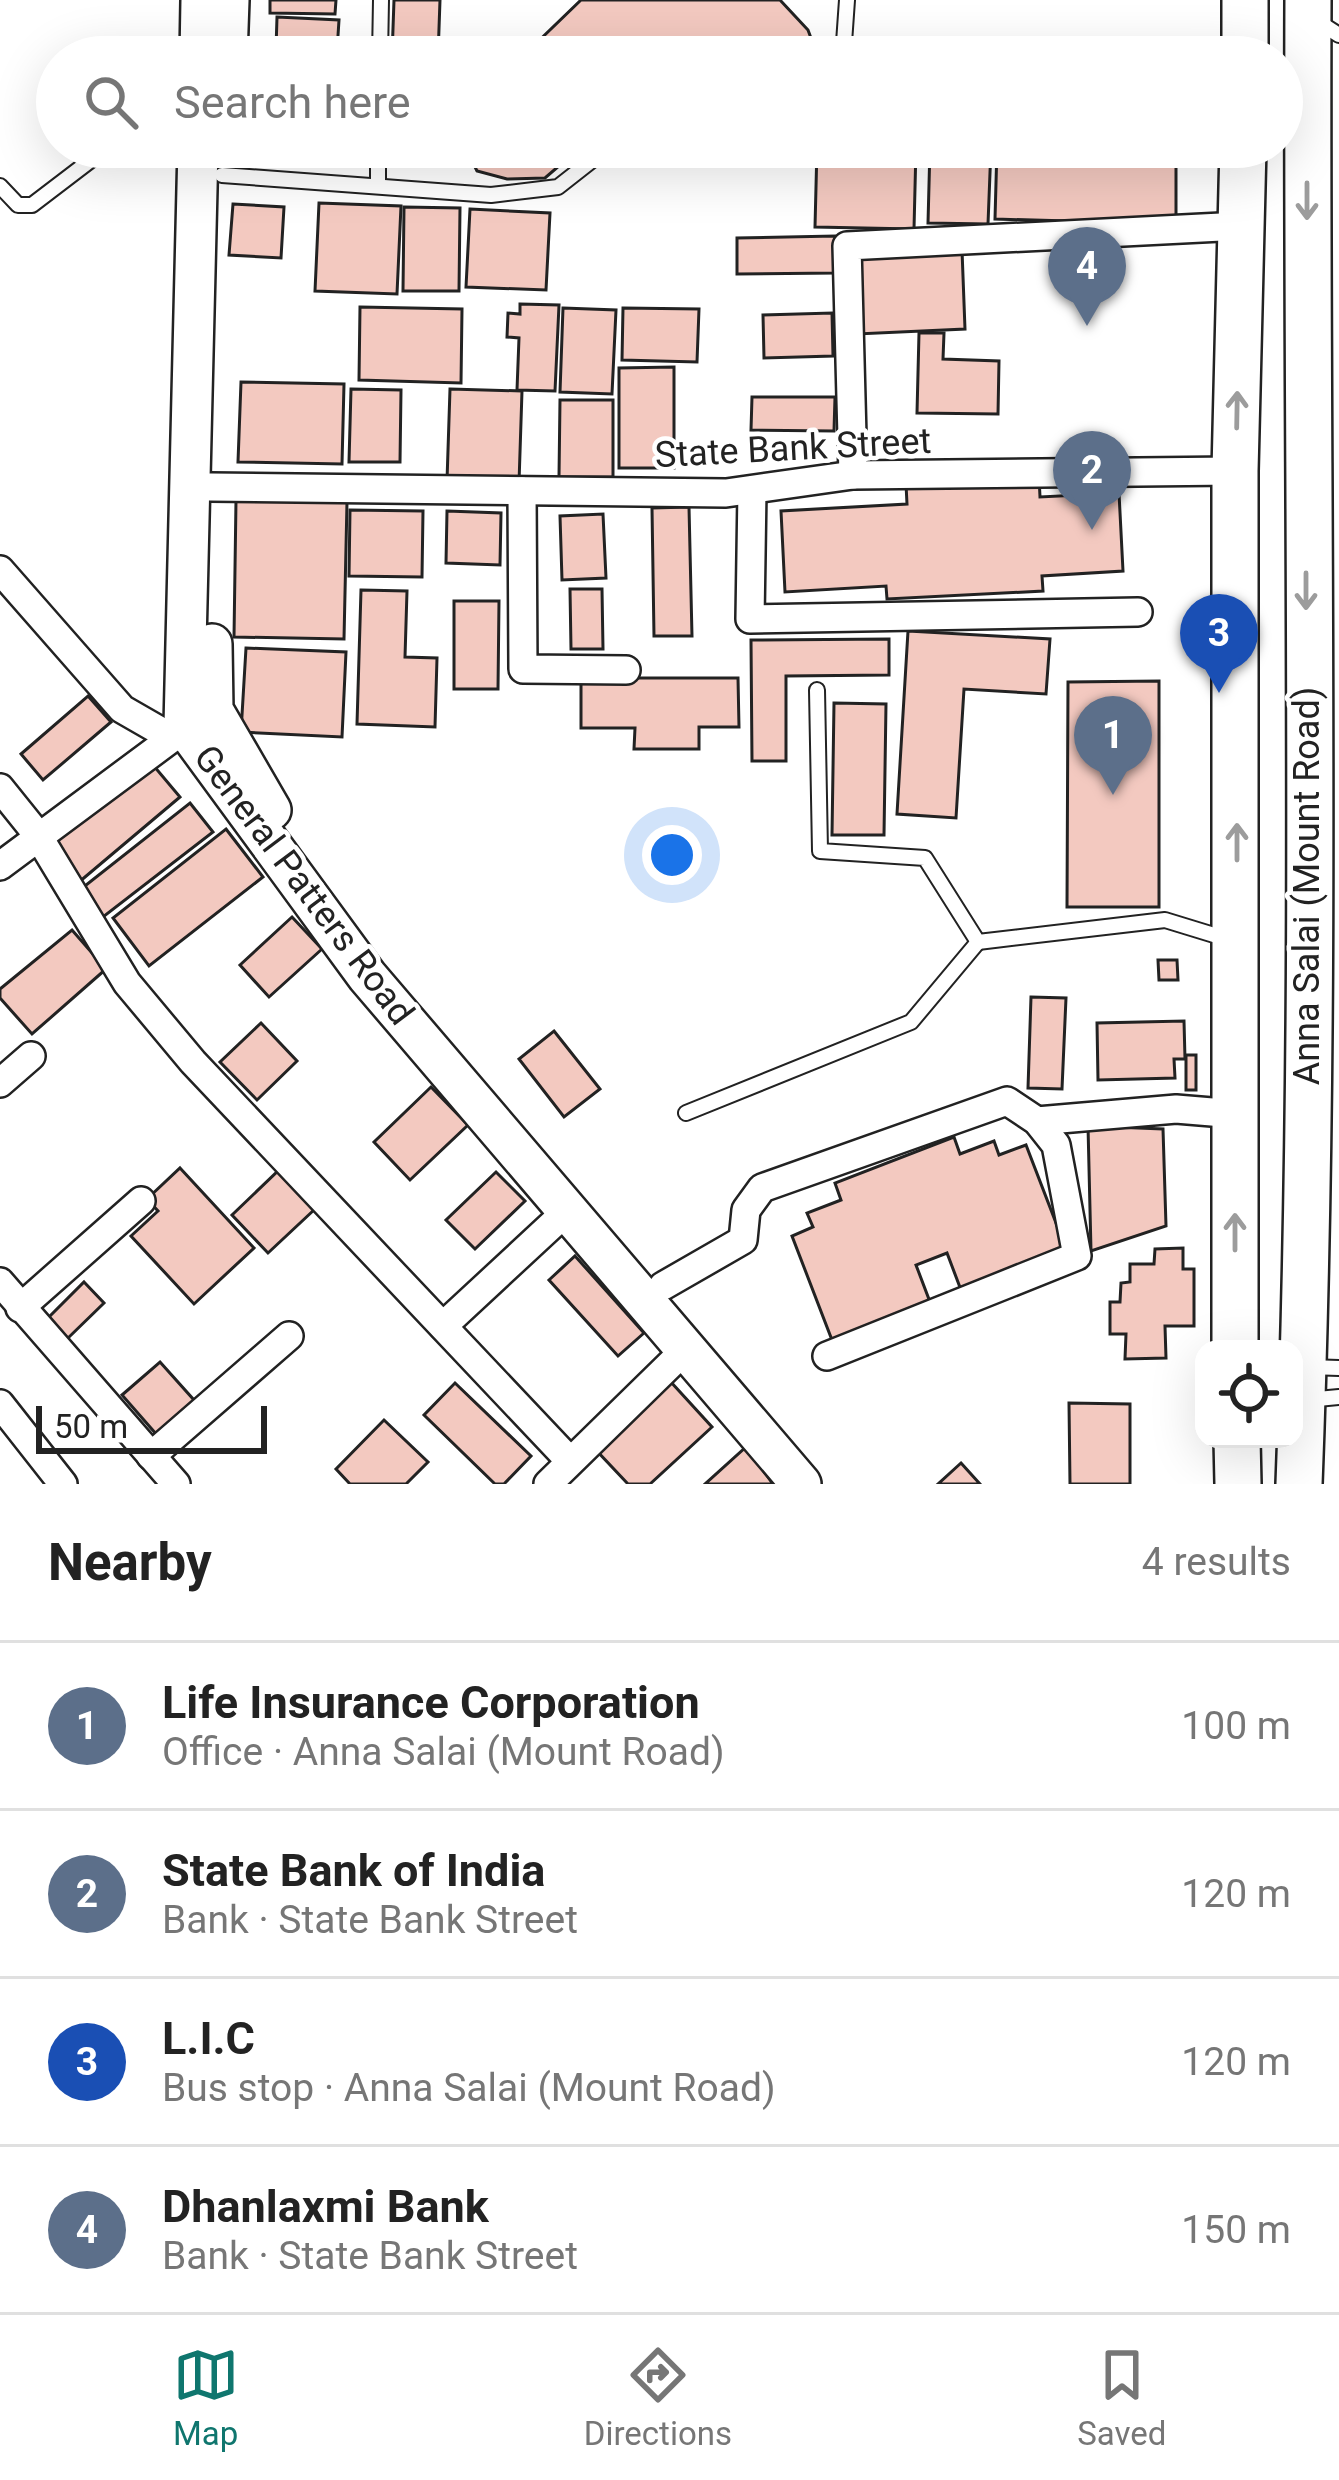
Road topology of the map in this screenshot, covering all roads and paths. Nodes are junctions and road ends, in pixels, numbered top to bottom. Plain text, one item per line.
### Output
1 (201, 0) edge
2 (229, 0) edge
3 (381, 0) edge
4 (848, 0) edge
5 (1239, 3) edge
6 (1318, 17) edge
7 (200, 36) edge
8 (228, 36) edge
9 (380, 36) edge
10 (845, 36) edge
11 (1243, 36) edge
12 (80, 168) edge
13 (213, 168) edge
14 (214, 168) edge
15 (282, 168) edge
16 (378, 168) edge
17 (582, 168) edge
18 (1242, 168) edge
19 (378, 185) junction
20 (0, 186) edge
21 (1240, 226) junction
22 (1235, 471) junction
23 (853, 476) junction
24 (211, 487) junction
25 (752, 490) junction
26 (522, 491) junction
27 (0, 570) edge
28 (1138, 612) dead end
29 (626, 670) dead end
30 (818, 690) dead end
31 (189, 724) junction
32 (1306, 747) junction
33 (1237, 751) junction
34 (0, 788) edge
35 (268, 826) junction
36 (37, 834) junction
37 (0, 866) edge
38 (978, 941) junction
39 (1238, 942) junction
40 (31, 1056) dead end
41 (0, 1083) edge
42 (686, 1114) dead end
43 (1236, 1114) junction
44 (1037, 1121) junction
45 (141, 1201) dead end
46 (568, 1210) junction
47 (1, 1285) edge
48 (663, 1286) junction
49 (20, 1308) junction
50 (442, 1326) junction
51 (289, 1336) dead end
52 (1235, 1340) edge
53 (688, 1347) junction
54 (827, 1356) dead end
55 (1321, 1383) edge
56 (0, 1404) edge
57 (1237, 1448) edge
58 (152, 1456) junction
59 (570, 1461) junction
60 (63, 1484) edge
61 (176, 1484) edge
62 (548, 1484) edge
63 (801, 1484) edge
64 (833, 1484) edge
65 (1238, 1484) edge
66 (1299, 1484) edge

1 - 7 main road
2 - 8 main road
3 - 9 lane
4 - 10 lane
5 - 11 main road
6 -> 32 main road, Anna Salai (Mount Road)
12 - 20 lane
13 - 31 main road, General Patters Road
14 - 24 main road, General Patters Road
15 - 19 lane
16 - 19 lane
17 - 19 lane
18 - 21 main road, Anna Salai (Mount Road)
22 -> 21 main road, Anna Salai (Mount Road)
21 - 23 street
22 - 23 street, State Bank Street
22 - 33 main road, Anna Salai (Mount Road)
23 - 25 street, State Bank Street
24 - 26 street, State Bank Street
24 - 31 main road, General Patters Road
25 - 26 street, State Bank Street
25 - 28 street
26 - 29 street
27 - 31 street
30 - 38 lane
31 - 35 main road, General Patters Road
31 - 36 street
32 - 33 main road
32 - 55 main road, Anna Salai (Mount Road)
39 -> 33 main road, Anna Salai (Mount Road)
34 - 36 street
35 - 46 main road, General Patters Road
35 - 48 main road, General Patters Road
36 - 37 street
36 - 50 street
38 - 39 lane
38 - 42 lane
39 - 43 main road, Anna Salai (Mount Road)
40 - 41 street
43 - 44 street
52 -> 43 main road, Anna Salai (Mount Road)
44 - 48 street
44 - 54 street
45 - 49 street
46 - 50 street
46 - 53 main road, General Patters Road
47 - 49 street
48 - 64 main road, General Patters Road
49 - 58 street
50 - 59 street
51 - 58 street
53 - 59 street
53 - 63 main road, General Patters Road
55 - 66 main road, Anna Salai (Mount Road)
56 - 60 street
57 - 65 main road
58 - 61 street
59 - 62 street

